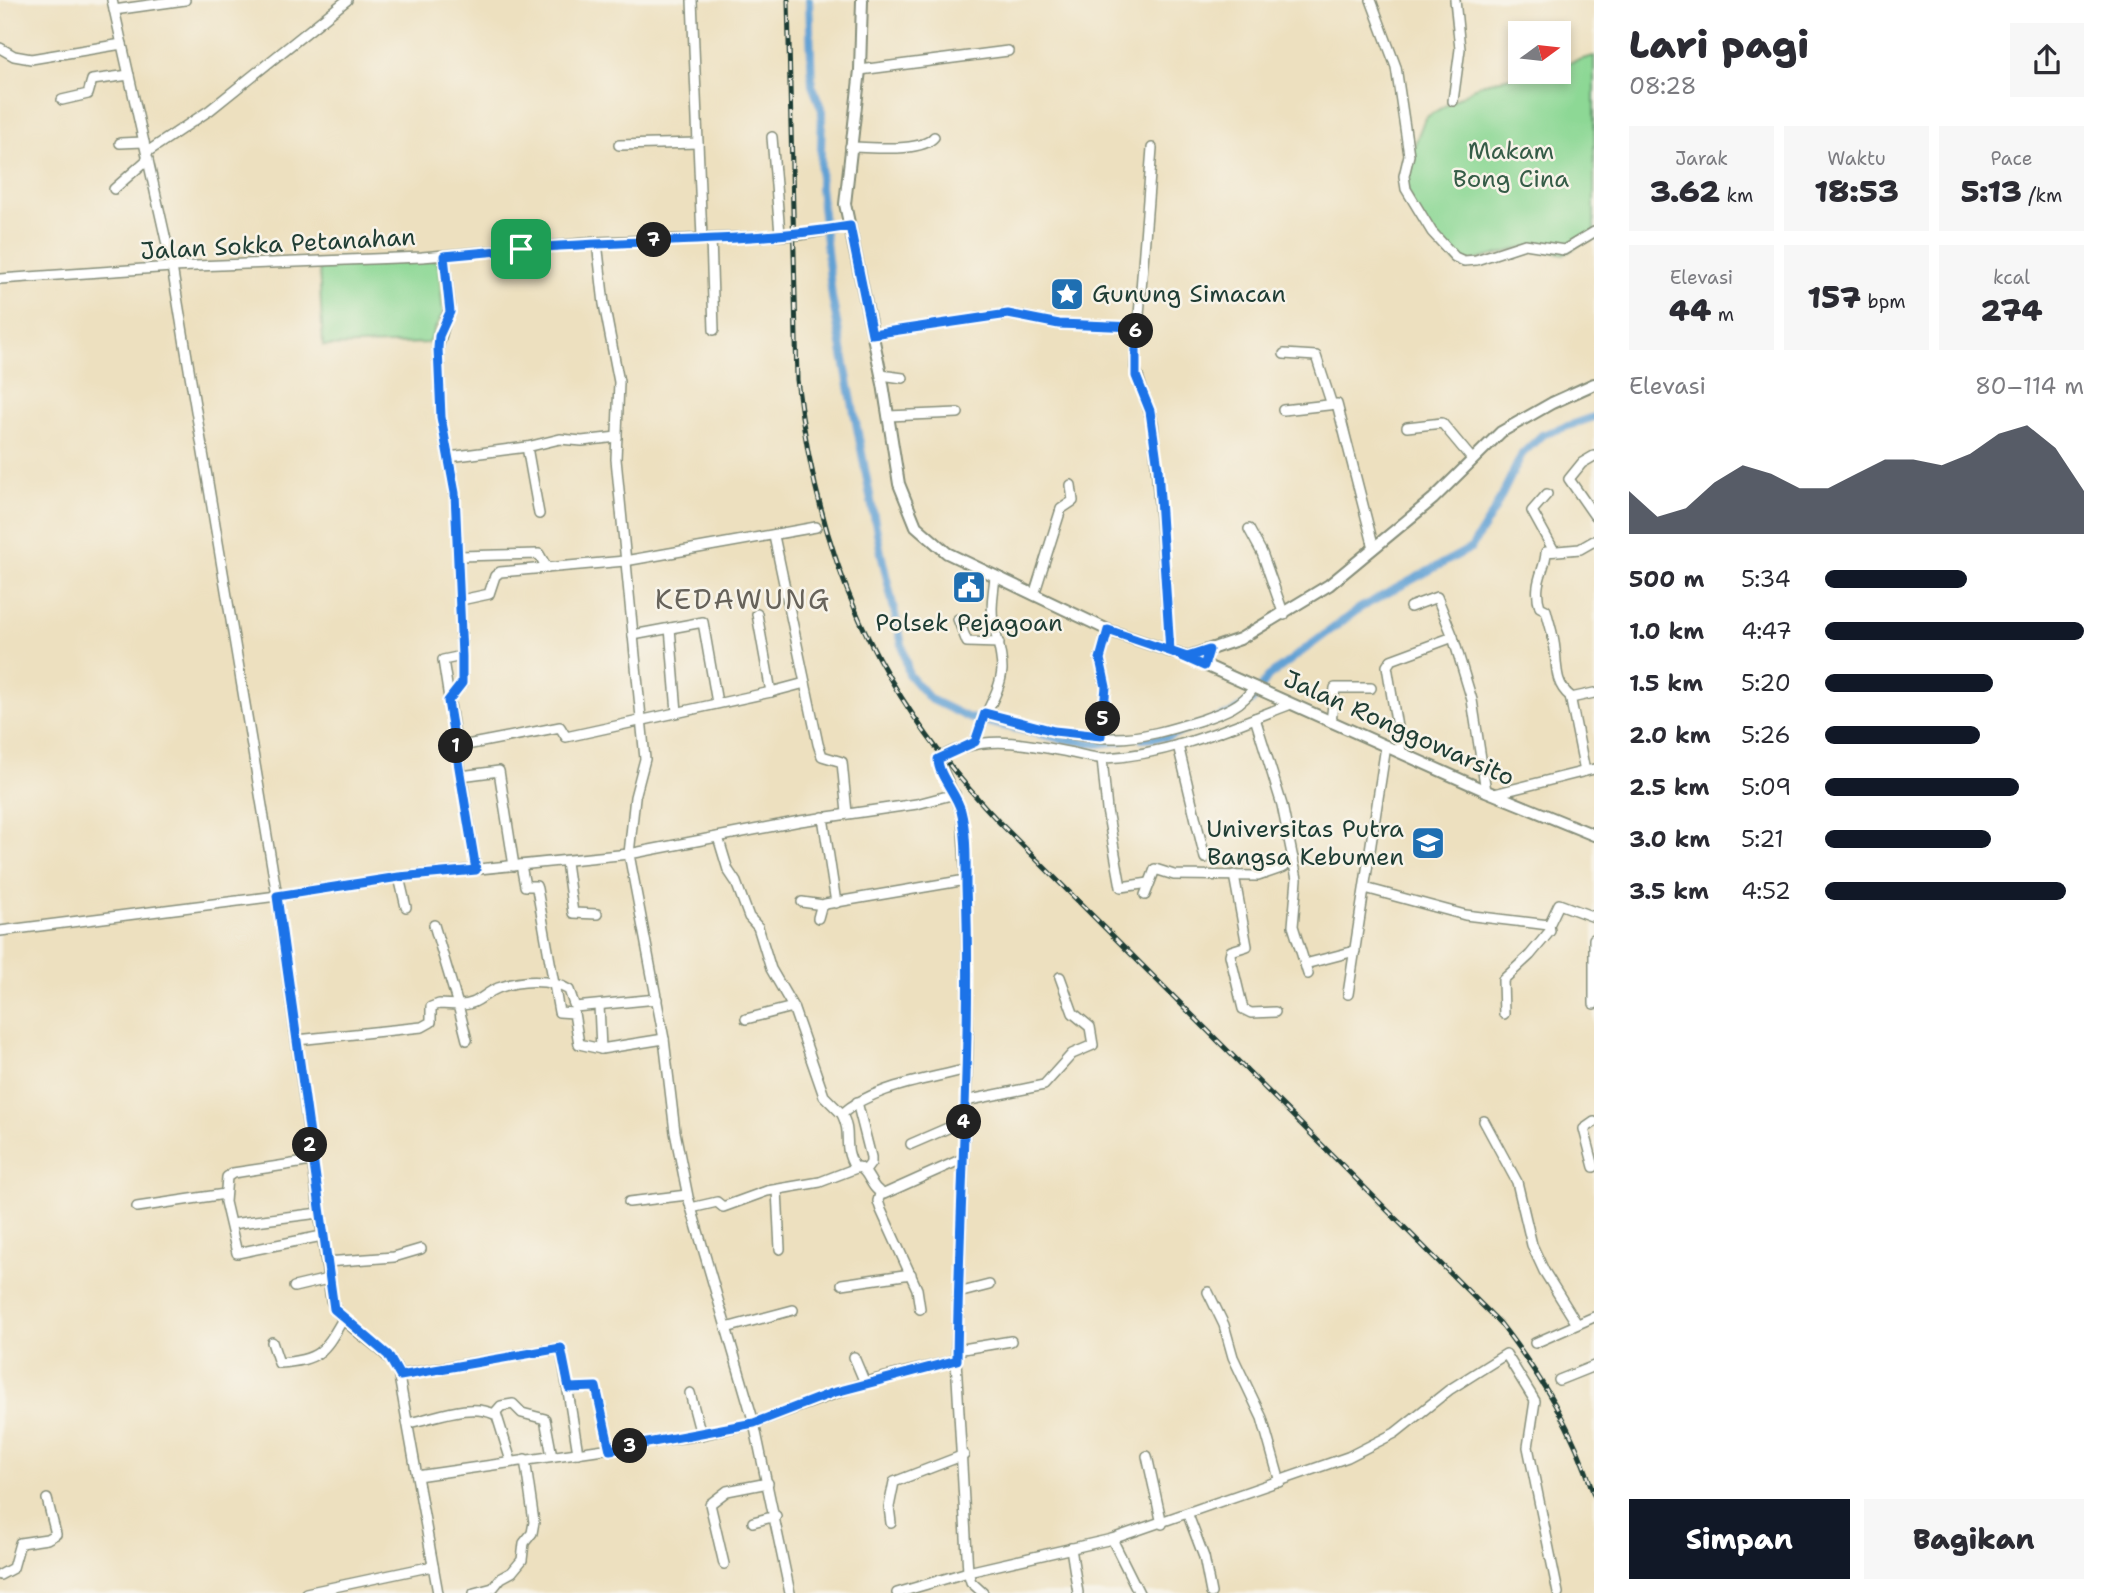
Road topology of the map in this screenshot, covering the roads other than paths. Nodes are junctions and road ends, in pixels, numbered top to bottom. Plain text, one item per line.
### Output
1 (185, 0) edge
2 (347, 0) edge
3 (692, 0) edge
4 (862, 0) edge
5 (1371, 0) edge
6 (1455, 0) edge
7 (113, 5) edge
8 (122, 44) junction
9 (0, 48) edge
10 (1008, 51) dead end
11 (860, 69) junction
12 (129, 75) junction
13 (62, 100) dead end
14 (1453, 101) dead end
15 (934, 136) dead end
16 (772, 137) dead end
17 (144, 142) junction
18 (120, 143) dead end
19 (698, 143) junction
20 (619, 145) dead end
21 (850, 147) junction
22 (1152, 148) dead end
23 (148, 156) junction
24 (114, 189) dead end
25 (850, 226) junction
26 (780, 234) junction
27 (1594, 234) edge
28 (707, 238) junction
29 (597, 242) junction
30 (444, 256) junction
31 (172, 267) junction
32 (0, 279) edge
33 (1136, 327) junction
34 (714, 330) dead end
35 (872, 334) junction
36 (1283, 354) dead end
37 (881, 375) junction
38 (903, 378) dead end
39 (1594, 384) edge
40 (1331, 402) junction
41 (1283, 410) dead end
42 (958, 413) dead end
43 (888, 416) junction
44 (1407, 427) dead end
45 (617, 437) junction
46 (527, 447) junction
47 (1594, 456) edge
48 (449, 457) junction
49 (1472, 460) junction
50 (1071, 485) dead end
51 (1547, 494) dead end
52 (538, 513) dead end
53 (1594, 514) edge
54 (816, 527) dead end
55 (1250, 529) dead end
56 (774, 536) junction
57 (1594, 541) edge
58 (1374, 548) junction
59 (1554, 551) junction
60 (459, 556) junction
61 (625, 561) junction
62 (547, 568) junction
63 (995, 576) junction
64 (1034, 595) junction
65 (461, 600) junction
66 (1410, 607) dead end
67 (757, 614) dead end
68 (1284, 615) junction
69 (958, 620) dead end
70 (670, 628) junction
71 (1108, 630) junction
72 (633, 635) junction
73 (1453, 637) junction
74 (999, 643) junction
75 (1209, 650) junction
76 (1170, 651) junction
77 (462, 656) junction
78 (1187, 657) junction
79 (1204, 666) junction
80 (805, 683) junction
81 (1371, 688) dead end
82 (1259, 689) junction
83 (771, 692) junction
84 (1594, 693) edge
85 (1570, 698) junction
86 (448, 701) junction
87 (717, 704) junction
88 (1291, 704) junction
89 (677, 712) junction
90 (984, 715) junction
91 (1255, 718) junction
92 (641, 720) junction
93 (1331, 722) junction
94 (1101, 736) junction
95 (975, 742) junction
96 (1178, 745) junction
97 (1386, 746) junction
98 (456, 747) junction
99 (1401, 752) junction
100 (1102, 758) junction
101 (1589, 770) edge
102 (461, 776) junction
103 (1490, 792) junction
104 (956, 794) junction
105 (847, 813) junction
106 (823, 817) junction
107 (1594, 835) edge
108 (718, 837) junction
109 (629, 854) junction
110 (1205, 858) dead end
111 (1293, 858) junction
112 (566, 862) junction
113 (518, 865) junction
114 (476, 870) junction
115 (1234, 875) junction
116 (399, 877) junction
117 (966, 880) junction
118 (1149, 883) junction
119 (1365, 888) junction
120 (1145, 895) dead end
121 (277, 896) junction
122 (802, 902) dead end
123 (836, 902) junction
124 (823, 905) junction
125 (406, 907) dead end
126 (597, 914) dead end
127 (1594, 917) edge
128 (818, 918) dead end
129 (434, 925) dead end
130 (1549, 925) junction
131 (0, 931) edge
132 (1594, 939) edge
133 (1355, 951) junction
134 (1060, 977) dead end
135 (553, 982) junction
136 (1593, 986) edge
137 (1348, 993) dead end
138 (657, 999) junction
139 (1594, 1004) edge
140 (458, 1005) junction
141 (598, 1005) junction
142 (793, 1007) junction
143 (1275, 1012) dead end
144 (1504, 1014) dead end
145 (746, 1019) dead end
146 (664, 1039) junction
147 (296, 1040) junction
148 (467, 1040) dead end
149 (601, 1049) junction
150 (967, 1069) junction
151 (965, 1101) junction
152 (857, 1102) junction
153 (842, 1114) junction
154 (964, 1121) junction
155 (1484, 1121) dead end
156 (1594, 1122) edge
157 (911, 1144) dead end
158 (962, 1159) junction
159 (312, 1161) junction
160 (1594, 1167) edge
161 (855, 1168) junction
162 (866, 1171) junction
163 (777, 1190) junction
164 (225, 1194) junction
165 (880, 1194) junction
166 (687, 1195) junction
167 (629, 1202) dead end
168 (137, 1207) dead end
169 (691, 1208) junction
170 (319, 1213) junction
171 (231, 1224) junction
172 (322, 1236) junction
173 (421, 1249) dead end
174 (780, 1250) dead end
175 (326, 1262) junction
176 (911, 1274) junction
177 (328, 1279) junction
178 (842, 1284) dead end
179 (989, 1285) dead end
180 (294, 1287) dead end
181 (1208, 1292) dead end
182 (958, 1293) junction
183 (920, 1309) dead end
184 (793, 1310) dead end
185 (1594, 1317) edge
186 (343, 1319) junction
187 (1577, 1324) junction
188 (726, 1328) junction
189 (1011, 1341) dead end
190 (272, 1342) dead end
191 (1535, 1343) dead end
192 (957, 1355) junction
193 (854, 1357) dead end
194 (1594, 1366) edge
195 (400, 1376) junction
196 (1559, 1380) dead end
197 (865, 1383) junction
198 (569, 1388) junction
199 (690, 1393) dead end
200 (496, 1413) junction
201 (408, 1423) junction
202 (754, 1423) junction
203 (701, 1435) junction
204 (610, 1450) junction
205 (578, 1453) junction
206 (964, 1455) junction
207 (552, 1456) junction
208 (1147, 1456) dead end
209 (525, 1459) junction
210 (511, 1461) junction
211 (417, 1476) junction
212 (1280, 1482) junction
213 (768, 1483) junction
214 (47, 1499) dead end
215 (1188, 1515) junction
216 (776, 1516) junction
217 (753, 1522) dead end
218 (891, 1523) dead end
219 (1162, 1524) junction
220 (1112, 1539) junction
221 (1071, 1548) junction
222 (724, 1564) dead end
223 (433, 1566) junction
224 (968, 1572) junction
225 (0, 1575) edge
226 (335, 1590) edge
227 (306, 1593) edge
228 (438, 1593) edge
229 (474, 1593) edge
230 (790, 1593) edge
231 (897, 1593) edge
232 (983, 1593) edge
233 (1078, 1593) edge
234 (1139, 1593) edge
235 (1211, 1593) edge
236 (1558, 1593) edge

1 - 7 street
2 - 23 street
3 - 19 street
4 - 11 main road, Jalan Ronggowarsito
5 - 27 street
6 - 14 street
7 - 8 street
8 - 9 street
8 - 12 street
10 - 11 street
11 - 21 main road, Jalan Ronggowarsito
12 - 13 street
12 - 17 street
15 - 21 street
16 - 26 street
17 - 18 street
17 - 23 street
19 - 20 street
19 - 28 street
21 - 25 main road, Jalan Ronggowarsito
22 - 33 street
23 - 24 street
23 - 31 street
25 - 26 street, Jalan Sokka Petanahan
25 - 35 main road, Jalan Ronggowarsito
26 - 28 street, Jalan Sokka Petanahan
28 - 29 street, Jalan Sokka Petanahan
28 - 34 street
29 - 30 street, Jalan Sokka Petanahan
29 - 45 street
30 - 31 street, Jalan Sokka Petanahan
30 - 48 street
31 - 32 street, Jalan Sokka Petanahan
31 - 121 street
33 - 35 street
33 - 76 street
35 - 37 main road, Jalan Ronggowarsito
36 - 40 street
37 - 38 street
37 - 43 main road, Jalan Ronggowarsito
39 - 49 main road
40 - 41 street
40 - 58 street
42 - 43 street
43 - 63 main road, Jalan Ronggowarsito
44 - 49 street
45 - 46 street
45 - 61 street
46 - 48 street
46 - 52 street
47 - 53 street
48 - 60 street
49 - 58 main road
50 - 64 street
51 - 59 street
54 - 56 street
55 - 68 street
56 - 61 street
56 - 80 street
57 - 59 street
58 - 68 main road
59 - 85 street
60 - 62 street
60 - 65 street
61 - 62 street
61 - 72 street
62 - 65 street
63 - 64 main road, Jalan Ronggowarsito
63 - 74 street
64 - 71 main road, Jalan Ronggowarsito
65 - 77 street
66 - 73 street
67 - 83 street
68 - 75 main road
69 - 74 street
70 - 72 street
70 - 87 street
70 - 89 street
71 - 76 main road, Jalan Ronggowarsito
71 - 94 street
72 - 92 street
73 - 99 street
73 - 103 street
74 - 90 street
75 - 78 main road
75 - 79 main road
76 - 78 main road, Jalan Ronggowarsito
77 - 86 street
77 - 86 street
78 - 79 main road, Jalan Ronggowarsito
79 - 82 main road, Jalan Ronggowarsito
80 - 83 street
80 - 105 street
81 - 93 street
82 - 88 main road, Jalan Ronggowarsito
82 - 94 street
83 - 87 street
84 - 85 street
85 - 101 street
86 - 98 street
87 - 89 street
88 - 91 street
88 - 93 main road, Jalan Ronggowarsito
89 - 92 street
90 - 94 street
90 - 95 street
91 - 96 street
91 - 111 street
92 - 98 street
92 - 109 street
93 - 97 main road, Jalan Ronggowarsito
95 - 100 street
95 - 104 street
96 - 100 street
96 - 110 street
97 - 99 main road, Jalan Ronggowarsito
97 - 119 street
98 - 102 street
99 - 103 main road, Jalan Ronggowarsito
100 - 118 street
101 - 103 street
102 - 113 street
102 - 114 street
103 - 107 main road, Jalan Ronggowarsito
104 - 105 street
104 - 117 street
105 - 106 street
106 - 108 street
106 - 123 street
108 - 109 street
108 - 142 street
109 - 112 street
109 - 138 street
111 - 115 street
111 - 133 street
112 - 113 street
112 - 126 street
113 - 114 street
113 - 135 street
114 - 116 street
115 - 118 street
115 - 143 street
116 - 121 street
116 - 125 street
117 - 123 street
117 - 150 street
118 - 120 street
119 - 130 street
119 - 133 street
121 - 131 street
121 - 147 street
122 - 124 street
123 - 124 street
124 - 128 street
127 - 130 street
129 - 140 street
130 - 144 street
132 - 136 street
133 - 137 street
134 - 151 street
135 - 140 street
135 - 141 street
135 - 149 street
136 - 139 street
138 - 141 street
138 - 146 street
140 - 147 street
140 - 148 street
141 - 149 street
142 - 145 street
142 - 153 street
146 - 149 street
146 - 166 street
147 - 159 street
150 - 151 street
150 - 152 street
151 - 154 street
152 - 153 street
152 - 162 street
153 - 161 street
154 - 157 street
154 - 158 street
155 - 187 street
156 - 160 street
158 - 165 street
158 - 182 street
159 - 164 street
159 - 170 street
161 - 162 street
161 - 163 street
162 - 165 street
163 - 169 street
163 - 174 street
164 - 168 street
164 - 171 street
165 - 176 street
166 - 167 street
166 - 169 street
169 - 188 street
170 - 171 street
170 - 172 street
171 - 172 street
172 - 175 street
173 - 175 street
175 - 177 street
176 - 178 street
176 - 183 street
177 - 180 street
177 - 186 street
179 - 182 street
181 - 212 street
182 - 192 street
184 - 188 street
185 - 187 street
186 - 190 street
186 - 195 street
187 - 191 street
188 - 202 street
189 - 192 street
192 - 197 street
192 - 206 street
193 - 197 street
194 - 196 street
195 - 198 street
195 - 201 street
197 - 202 street
198 - 204 street
198 - 205 street
199 - 203 street
200 - 201 street
200 - 207 street
200 - 210 street
201 - 211 street
202 - 203 street
202 - 213 street
203 - 204 street
204 - 205 street
205 - 207 street
206 - 218 street
206 - 224 street
207 - 209 street
208 - 219 street
209 - 210 street
209 - 229 street
210 - 211 street
211 - 223 street
212 - 215 street
212 - 236 street
213 - 216 street
213 - 222 street
214 - 225 street
215 - 219 street
215 - 235 street
216 - 217 street
216 - 230 street
219 - 220 street
220 - 221 street
220 - 234 street
221 - 224 street
221 - 233 street
223 - 226 street
223 - 228 street
224 - 231 street
224 - 232 street
226 - 227 street

